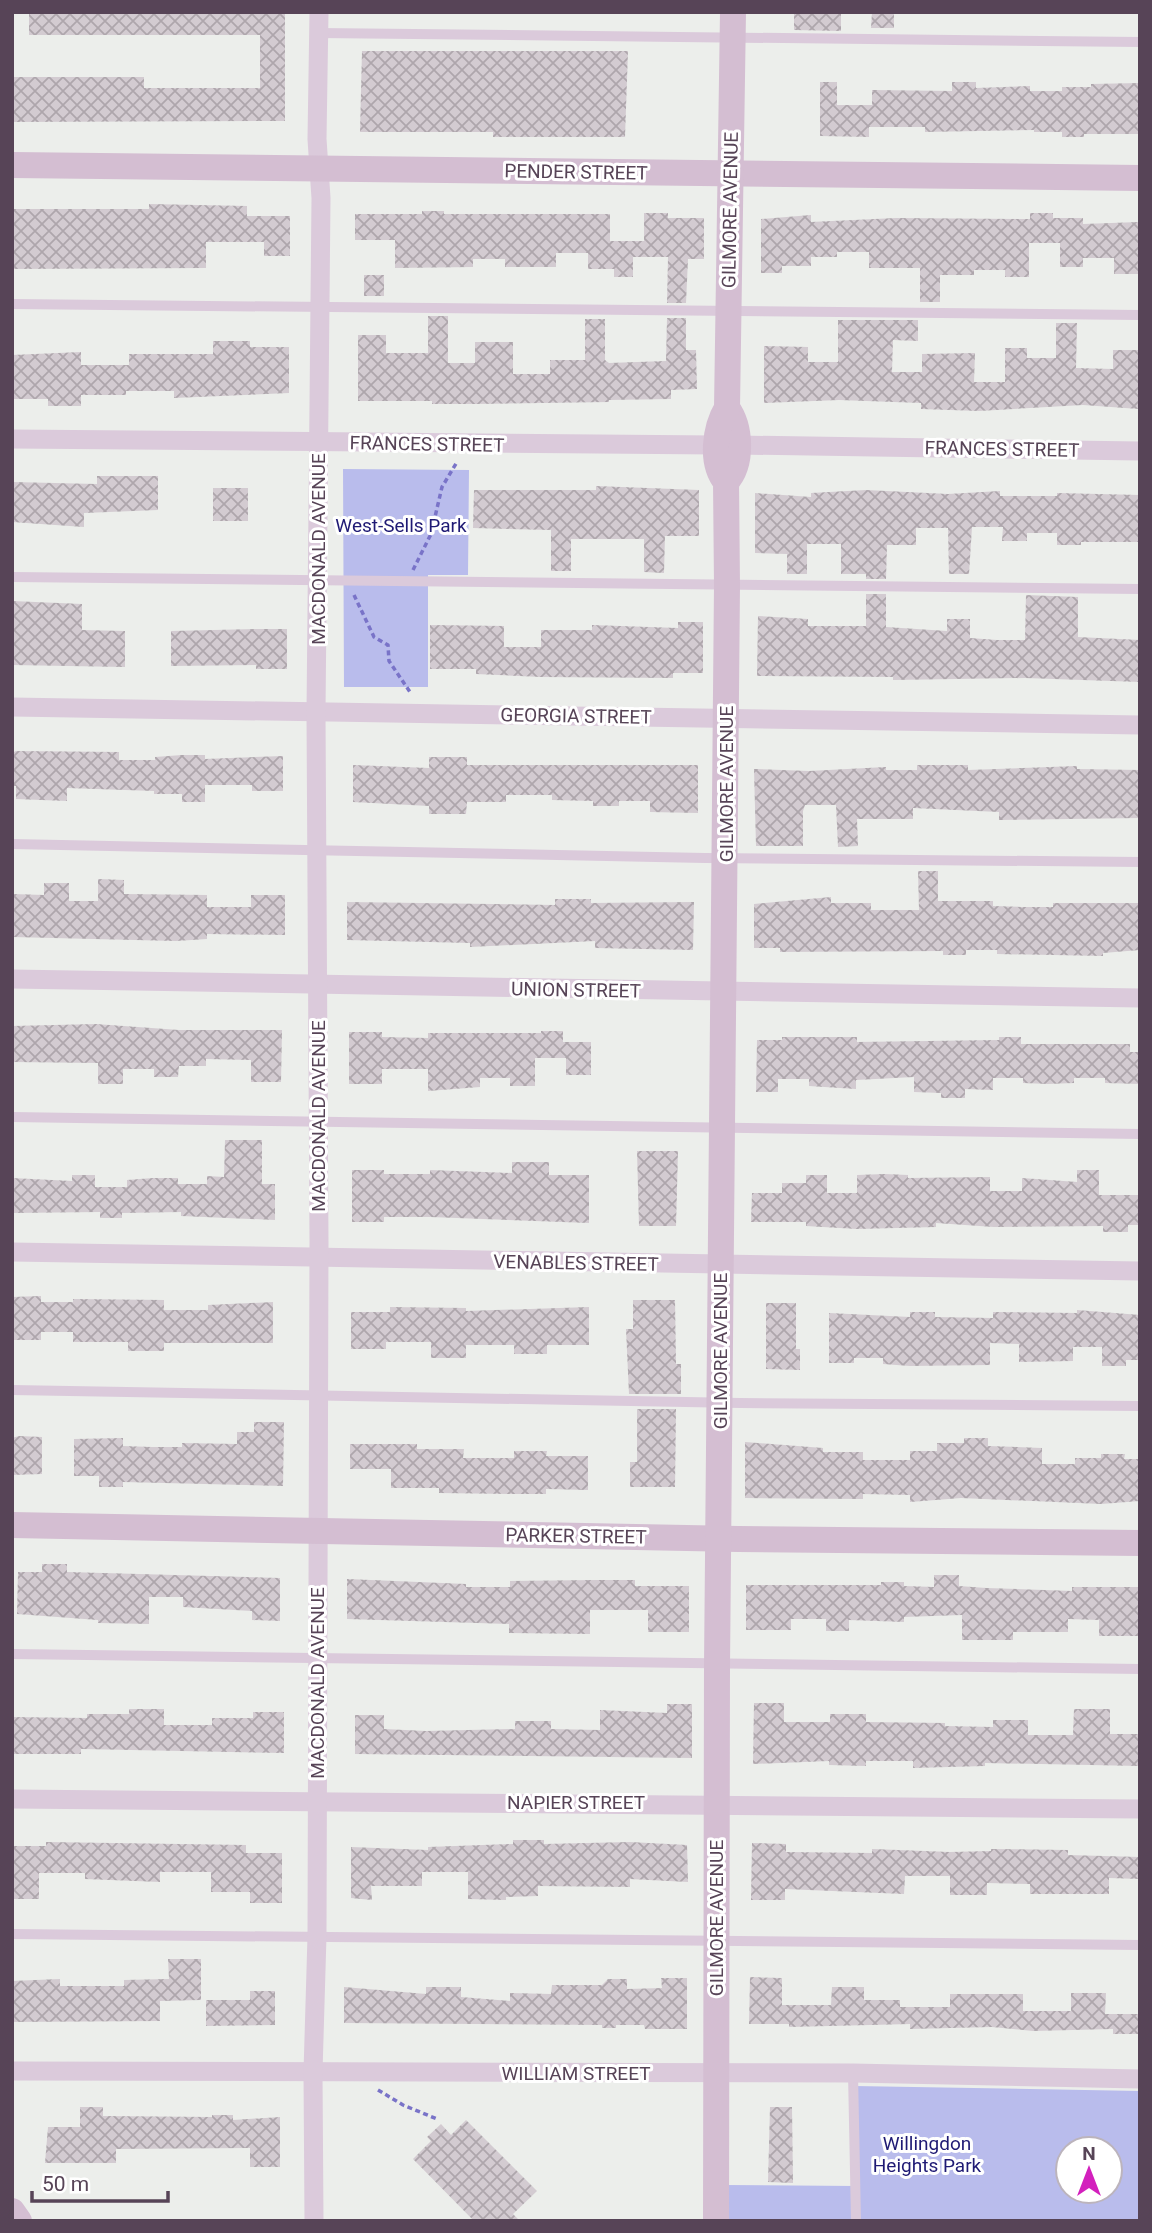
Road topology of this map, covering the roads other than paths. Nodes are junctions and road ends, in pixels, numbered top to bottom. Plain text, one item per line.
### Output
1 (318, 12) edge
2 (733, 12) edge
3 (318, 33) junction
4 (732, 39) junction
5 (1140, 42) edge
6 (12, 165) edge
7 (319, 169) junction
8 (730, 173) junction
9 (1140, 178) edge
10 (12, 304) edge
11 (320, 307) junction
12 (729, 310) junction
13 (1140, 315) edge
14 (12, 439) edge
15 (318, 442) junction
16 (727, 445) junction
17 (1140, 451) edge
18 (12, 577) edge
19 (319, 581) junction
20 (727, 585) junction
21 (1140, 589) edge
22 (12, 707) edge
23 (316, 713) junction
24 (725, 717) junction
25 (1140, 725) edge
26 (12, 844) edge
27 (317, 848) junction
28 (726, 858) junction
29 (1140, 862) edge
30 (12, 979) edge
31 (317, 984) junction
32 (726, 993) junction
33 (1140, 998) edge
34 (12, 1117) edge
35 (319, 1122) junction
36 (723, 1130) junction
37 (1140, 1134) edge
38 (12, 1252) edge
39 (319, 1259) junction
40 (720, 1265) junction
41 (1140, 1270) edge
42 (12, 1390) edge
43 (318, 1396) junction
44 (719, 1403) junction
45 (1140, 1406) edge
46 (12, 1525) edge
47 (318, 1531) junction
48 (718, 1538) junction
49 (1140, 1543) edge
50 (12, 1654) edge
51 (317, 1660) junction
52 (717, 1665) junction
53 (1140, 1669) edge
54 (12, 1799) edge
55 (317, 1801) junction
56 (716, 1803) junction
57 (1140, 1810) edge
58 (12, 1934) edge
59 (317, 1936) junction
60 (716, 1939) junction
61 (1140, 1945) edge
62 (12, 2071) edge
63 (313, 2072) junction
64 (716, 2073) junction
65 (853, 2073) junction
66 (1140, 2079) edge
67 (12, 2211) edge
68 (19, 2221) edge
69 (314, 2221) edge
70 (716, 2221) edge
71 (856, 2221) edge

1 - 3 street, MACDONALD AVENUE
2 - 4 street, GILMORE AVENUE
3 - 4 lane
3 - 7 street, MACDONALD AVENUE
4 - 5 lane
4 - 8 street, GILMORE AVENUE
6 - 7 street, PENDER STREET
7 - 8 street, PENDER STREET
7 - 11 street, MACDONALD AVENUE
8 - 9 street, PENDER STREET
8 - 12 street, GILMORE AVENUE
10 - 11 lane
11 - 12 lane
11 - 15 street, MACDONALD AVENUE
12 - 13 lane
12 - 16 street, GILMORE AVENUE
14 - 15 street, FRANCES STREET
15 - 16 street, FRANCES STREET
15 - 19 street, MACDONALD AVENUE
16 - 17 street, FRANCES STREET
16 - 20 street, GILMORE AVENUE
18 - 19 lane
19 - 20 lane
19 - 23 street, MACDONALD AVENUE
20 - 21 lane
20 - 24 street, GILMORE AVENUE
22 - 23 street, GEORGIA STREET
23 - 24 street, GEORGIA STREET
23 - 27 street, MACDONALD AVENUE
24 - 25 street, GEORGIA STREET
24 - 28 street, GILMORE AVENUE
26 - 27 lane
27 - 28 lane
27 - 31 street, MACDONALD AVENUE
28 - 29 lane
28 - 32 street, GILMORE AVENUE
30 - 31 street, UNION STREET
31 - 32 street, UNION STREET
31 - 35 street, MACDONALD AVENUE
32 - 33 street, UNION STREET
32 - 36 street, GILMORE AVENUE
34 - 35 lane
35 - 36 lane
35 - 39 street, MACDONALD AVENUE
36 - 37 lane
36 - 40 street, GILMORE AVENUE
38 - 39 street, VENABLES STREET
39 - 40 street, VENABLES STREET
39 - 43 street, MACDONALD AVENUE
40 - 41 street, VENABLES STREET
40 - 44 street, GILMORE AVENUE
42 - 43 lane
43 - 44 lane
43 - 47 street, MACDONALD AVENUE
44 - 45 lane
44 - 48 street, GILMORE AVENUE
46 - 47 street, PARKER STREET
47 - 48 street, PARKER STREET
47 - 51 street, MACDONALD AVENUE
48 - 49 street, PARKER STREET
48 - 52 street, GILMORE AVENUE
50 - 51 lane
51 - 52 lane
51 - 55 street, MACDONALD AVENUE
52 - 53 lane
52 - 56 street, GILMORE AVENUE
54 - 55 street, NAPIER STREET
55 - 56 street, NAPIER STREET
55 - 59 street, MACDONALD AVENUE
56 - 57 street, NAPIER STREET
56 - 60 street, GILMORE AVENUE
58 - 59 lane
59 - 60 lane
59 - 63 street, MACDONALD AVENUE
60 - 61 lane
60 - 64 street, GILMORE AVENUE
62 - 63 street, WILLIAM STREET
63 - 64 street, WILLIAM STREET
63 - 69 street, MACDONALD AVENUE
64 - 65 street, WILLIAM STREET
64 - 70 street, GILMORE AVENUE
65 - 66 street, WILLIAM STREET
65 - 71 lane
67 - 68 street

